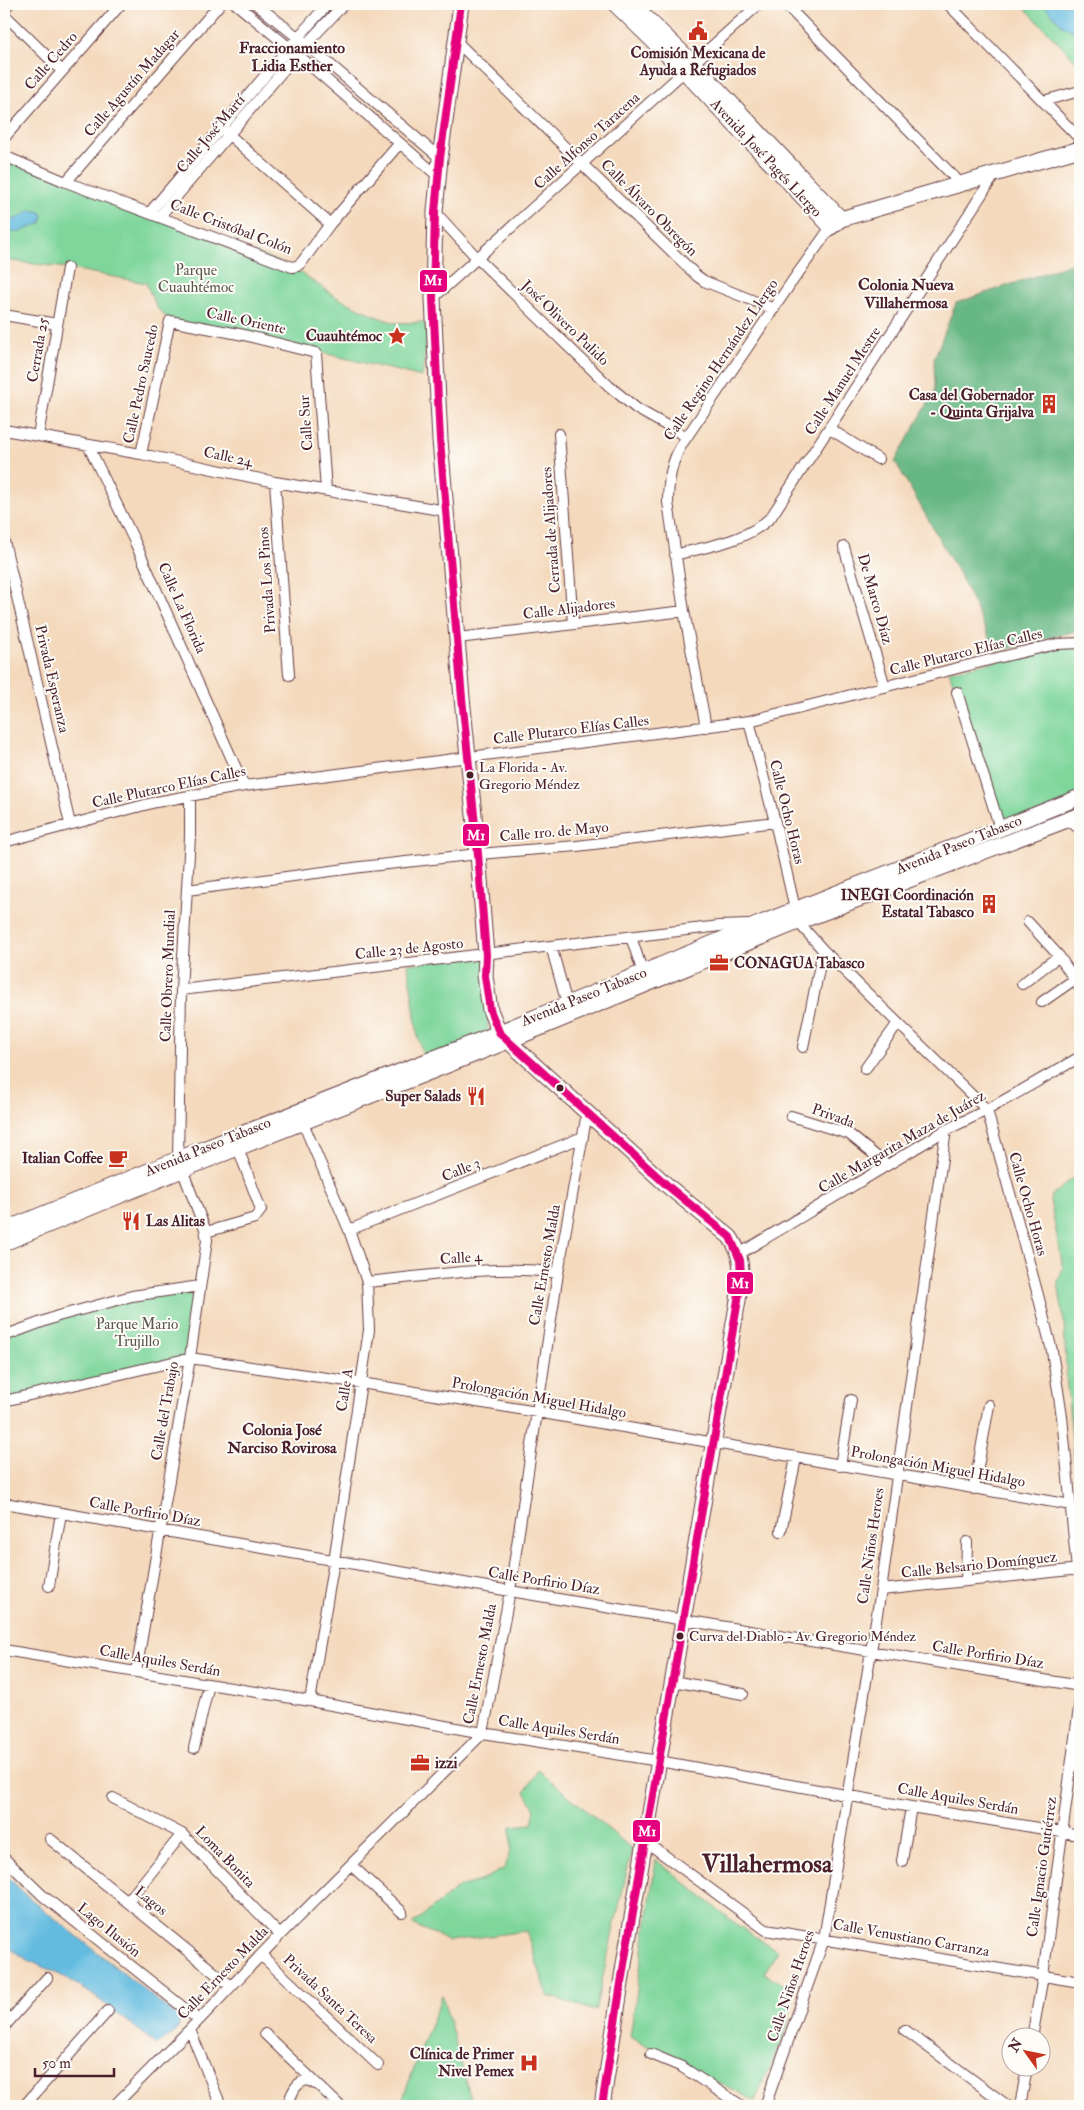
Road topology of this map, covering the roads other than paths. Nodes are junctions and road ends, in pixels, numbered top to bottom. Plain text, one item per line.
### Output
1 (9, 4) edge
2 (121, 4) edge
3 (220, 4) edge
4 (236, 4) edge
5 (256, 4) edge
6 (328, 4) edge
7 (344, 4) edge
8 (460, 4) edge
9 (615, 4) edge
10 (632, 4) edge
11 (759, 4) edge
12 (785, 4) edge
13 (948, 4) edge
14 (4, 9) edge
15 (4, 14) edge
16 (298, 37) junction
17 (455, 40) junction
18 (306, 44) junction
19 (289, 47) junction
20 (297, 54) junction
21 (689, 68) junction
22 (62, 71) junction
23 (1080, 90) edge
24 (1043, 101) junction
25 (226, 132) junction
26 (4, 138) edge
27 (1080, 139) edge
28 (400, 143) junction
29 (1080, 149) edge
30 (4, 156) edge
31 (440, 158) junction
32 (583, 164) junction
33 (996, 174) junction
34 (439, 177) junction
35 (66, 182) junction
36 (960, 183) junction
37 (150, 212) junction
38 (435, 212) junction
39 (160, 216) junction
40 (836, 223) junction
41 (330, 224) junction
42 (478, 259) junction
43 (66, 268) dead end
44 (433, 298) junction
45 (774, 309) junction
46 (4, 315) edge
47 (170, 321) joint
48 (57, 324) junction
49 (316, 353) joint
50 (830, 429) junction
51 (4, 430) edge
52 (559, 434) dead end
53 (38, 436) junction
54 (687, 437) junction
55 (88, 445) junction
56 (141, 454) junction
57 (878, 459) dead end
58 (275, 482) junction
59 (326, 490) junction
60 (446, 511) junction
61 (4, 541) edge
62 (844, 547) dead end
63 (675, 555) junction
64 (684, 611) junction
65 (573, 624) junction
66 (458, 638) junction
67 (1080, 643) edge
68 (288, 675) dead end
69 (885, 687) junction
70 (957, 692) dead end
71 (749, 721) junction
72 (706, 727) junction
73 (468, 758) junction
74 (244, 786) junction
75 (190, 795) junction
76 (1080, 797) edge
77 (1076, 821) edge
78 (775, 822) junction
79 (70, 824) junction
80 (1000, 828) junction
81 (4, 842) edge
82 (478, 854) junction
83 (187, 890) junction
84 (797, 916) junction
85 (1028, 922) dead end
86 (759, 924) junction
87 (720, 926) junction
88 (631, 937) junction
89 (711, 945) junction
90 (551, 946) junction
91 (823, 950) junction
92 (486, 955) junction
93 (1059, 956) junction
94 (643, 973) junction
95 (1022, 984) dead end
96 (1078, 984) edge
97 (182, 990) junction
98 (1042, 1002) dead end
99 (567, 1004) junction
100 (898, 1023) junction
101 (503, 1036) junction
102 (803, 1048) dead end
103 (1080, 1057) edge
104 (865, 1069) dead end
105 (987, 1110) junction
106 (587, 1113) junction
107 (791, 1116) dead end
108 (303, 1123) junction
109 (946, 1130) junction
110 (583, 1137) junction
111 (238, 1148) junction
112 (180, 1164) junction
113 (887, 1166) junction
114 (4, 1230) edge
115 (349, 1230) junction
116 (206, 1232) junction
117 (4, 1242) edge
118 (739, 1254) junction
119 (558, 1273) junction
120 (367, 1282) junction
121 (200, 1286) junction
122 (4, 1336) edge
123 (190, 1358) junction
124 (361, 1383) junction
125 (851, 1400) dead end
126 (4, 1401) edge
127 (989, 1406) dead end
128 (537, 1412) junction
129 (712, 1443) junction
130 (796, 1458) junction
131 (840, 1466) junction
132 (897, 1476) junction
133 (974, 1489) junction
134 (4, 1503) edge
135 (1071, 1505) junction
136 (61, 1513) junction
137 (159, 1530) junction
138 (781, 1531) dead end
139 (966, 1542) dead end
140 (334, 1561) junction
141 (1079, 1570) edge
142 (966, 1581) junction
143 (49, 1586) dead end
144 (881, 1590) junction
145 (510, 1591) junction
146 (684, 1619) junction
147 (4, 1650) edge
148 (870, 1651) junction
149 (136, 1672) junction
150 (673, 1681) junction
151 (209, 1684) junction
152 (1080, 1686) edge
153 (743, 1694) dead end
154 (1080, 1700) edge
155 (310, 1701) junction
156 (483, 1733) junction
157 (194, 1748) dead end
158 (659, 1761) junction
159 (848, 1795) junction
160 (113, 1798) dead end
161 (911, 1806) junction
162 (1061, 1832) junction
163 (182, 1834) junction
164 (1080, 1835) edge
165 (50, 1839) dead end
166 (645, 1841) junction
167 (4, 1858) edge
168 (902, 1861) dead end
169 (351, 1865) junction
170 (128, 1901) junction
171 (402, 1912) dead end
172 (280, 1936) junction
173 (824, 1939) junction
174 (261, 1955) junction
175 (1043, 1976) junction
176 (47, 1978) dead end
177 (1080, 1982) edge
178 (231, 1986) junction
179 (108, 2011) dead end
180 (200, 2020) junction
181 (4, 2027) edge
182 (1034, 2028) edge
183 (190, 2030) junction
184 (905, 2030) dead end
185 (265, 2034) dead end
186 (651, 2054) dead end
187 (378, 2064) dead end
188 (1024, 2078) edge
189 (318, 2086) junction
190 (24, 2106) edge
191 (114, 2106) edge
192 (220, 2106) edge
193 (288, 2106) edge
194 (340, 2106) edge
195 (602, 2106) edge
196 (742, 2106) edge
197 (765, 2106) edge
198 (1008, 2106) edge
199 (1020, 2106) edge

1 - 14 street
2 - 22 street, Calle Cedro
3 - 35 street, Calle Agustín Madagar
4 - 19 street
5 - 16 street
6 - 16 street, Calle José Martí
7 - 18 street, Calle José Martí
8 - 17 main road
9 - 21 main road, Avenida José Pagés Llergo
10 - 21 main road, Avenida José Pagés Llergo
11 - 21 street, Calle Alfonso Taracena
12 - 36 street
13 - 24 street
15 - 22 street
16 - 18 street
16 - 19 street, Calle José Martí
17 - 31 main road
17 - 32 street, Calle Álvaro Obregón
18 - 20 street, Calle José Martí
18 - 31 street
19 - 20 street
19 - 25 street, Calle José Martí
20 - 25 street, Calle José Martí
20 - 28 street
21 - 32 street, Calle Alfonso Taracena
21 - 40 main road, Avenida José Pagés Llergo
22 - 26 street, Calle Cedro
23 - 24 street
24 - 27 street
25 - 37 street, Calle José Martí
25 - 39 street, Calle José Martí
25 - 41 street
28 - 34 street
28 - 41 street, Calle Cristóbal Colón
29 - 33 main road
30 - 35 street, Calle Cristóbal Colón
31 - 34 main road
32 - 42 street, Calle Alfonso Taracena
32 - 45 street, Calle Álvaro Obregón
33 - 36 main road
33 - 50 street, Calle Manuel Mestre
34 - 38 main road
35 - 37 street, Calle Cristóbal Colón
36 - 40 main road
37 - 39 street, Calle Cristóbal Colón
38 - 42 street, José Olivero Pulido
38 - 44 main road
39 - 41 street, Calle Cristóbal Colón
40 - 45 street, Calle Regino Hernández Llergo
42 - 44 street, Calle Alfonso Taracena
42 - 54 street, José Olivero Pulido
43 - 48 street, Cerrada 25
44 - 60 main road
45 - 54 street, Calle Regino Hernández Llergo
46 - 48 street
47 - 49 street, Calle Oriente
47 - 56 street, Calle Pedro Saucedo
48 - 53 street, Cerrada 25
49 - 59 street, Calle Sur
50 - 57 street
50 - 63 street, Calle Manuel Mestre
51 - 53 street, Calle 24
52 - 65 street, Cerrada de Alijadores
53 - 55 street, Calle 24
54 - 63 street, Calle Regino Hernández Llergo
55 - 56 street, Calle 24
55 - 74 street, Calle La Florida
56 - 58 street, Calle 24
58 - 59 street, Calle 24
58 - 68 street, Privada Los Pinos
59 - 60 street, Calle 24
60 - 66 main road
61 - 79 street, Privada Esperanza
62 - 69 street, De Marco Díaz
63 - 64 street, Calle Regino Hernández Llergo
64 - 65 street, Calle Alijadores
64 - 72 street, Calle Regino Hernández Llergo
65 - 66 street, Calle Alijadores
66 - 73 main road
67 - 69 street, Calle Plutarco Elías Calles
69 - 71 street, Calle Plutarco Elías Calles
70 - 80 street
71 - 72 street, Calle Plutarco Elías Calles
71 - 78 street, Calle Ocho Horas
72 - 73 street, Calle Plutarco Elías Calles
73 - 74 street, Calle Plutarco Elías Calles
73 - 82 main road
74 - 75 street, Calle Plutarco Elías Calles
75 - 79 street, Calle Plutarco Elías Calles
75 - 83 street, Calle Obrero Mundial
76 - 80 main road, Avenida Paseo Tabasco
77 - 84 main road, Avenida Paseo Tabasco
78 - 82 street, Calle 1ro. de Mayo
78 - 84 street, Calle Ocho Horas
79 - 81 street, Calle Plutarco Elías Calles
80 - 84 main road, Avenida Paseo Tabasco
82 - 83 street, Calle 1ro. de Mayo
82 - 92 main road
83 - 97 street, Calle Obrero Mundial
84 - 86 main road, Avenida Paseo Tabasco
84 - 91 street, Calle Ocho Horas
84 - 101 main road, Avenida Paseo Tabasco
85 - 93 street
86 - 87 street, Calle 23 de Agosto
86 - 89 main road, Avenida Paseo Tabasco
87 - 88 street, Calle 23 de Agosto
87 - 89 main road
88 - 90 street, Calle 23 de Agosto
88 - 94 street
89 - 94 main road, Avenida Paseo Tabasco
90 - 92 street, Calle 23 de Agosto
90 - 99 street
91 - 100 street, Calle Ocho Horas
91 - 102 street
92 - 97 street, Calle 23 de Agosto
92 - 101 main road
93 - 95 street
93 - 96 street
94 - 99 main road, Avenida Paseo Tabasco
96 - 98 street
97 - 112 street, Calle Obrero Mundial
99 - 101 main road, Avenida Paseo Tabasco
100 - 104 street
100 - 105 street, Calle Ocho Horas
101 - 106 main road
101 - 108 main road, Avenida Paseo Tabasco
101 - 112 main road, Avenida Paseo Tabasco
103 - 105 street, Calle Margarita Maza de Juárez
105 - 109 street, Calle Margarita Maza de Juárez
105 - 135 street, Calle Ocho Horas
106 - 110 street, Calle Ernesto Malda
106 - 118 main road
107 - 113 street, Privada
108 - 111 main road, Avenida Paseo Tabasco
108 - 115 street, Calle A
109 - 113 street, Calle Margarita Maza de Juárez
109 - 132 street, Calle Niños Heroes
110 - 115 street, Calle 3
110 - 119 street, Calle Ernesto Malda
111 - 112 main road, Avenida Paseo Tabasco
111 - 116 street
112 - 114 main road, Avenida Paseo Tabasco
112 - 116 street, Calle del Trabajo
112 - 117 main road, Avenida Paseo Tabasco
113 - 118 street, Calle Margarita Maza de Juárez
115 - 120 street, Calle A
116 - 121 street, Calle del Trabajo
118 - 129 main road
119 - 120 street, Calle 4
119 - 128 street, Calle Ernesto Malda
120 - 124 street, Calle A
121 - 122 street
121 - 123 street, Calle del Trabajo
123 - 124 street, Prolongación Miguel Hidalgo
123 - 126 street, Prolongación Miguel Hidalgo
123 - 137 street, Calle del Trabajo
124 - 128 street, Prolongación Miguel Hidalgo
124 - 140 street, Calle A
125 - 131 street
127 - 133 street
128 - 129 street, Prolongación Miguel Hidalgo
128 - 145 street, Calle Ernesto Malda
129 - 130 street, Prolongación Miguel Hidalgo
129 - 146 main road
130 - 131 street, Prolongación Miguel Hidalgo
130 - 138 street
131 - 132 street, Prolongación Miguel Hidalgo
132 - 133 street, Prolongación Miguel Hidalgo
132 - 144 street, Calle Niños Heroes
133 - 135 street, Prolongación Miguel Hidalgo
134 - 136 street, Calle Porfirio Díaz
135 - 141 street, Calle Ocho Horas
136 - 137 street, Calle Porfirio Díaz
136 - 143 street
137 - 140 street, Calle Porfirio Díaz
137 - 149 street, Calle del Trabajo
139 - 142 street
140 - 145 street, Calle Porfirio Díaz
140 - 155 street, Calle A
141 - 142 street, Calle Belsario Domínguez
142 - 144 street, Calle Belsario Domínguez
144 - 148 street, Calle Niños Heroes
145 - 146 street, Calle Porfirio Díaz
145 - 156 street, Calle Ernesto Malda
146 - 148 street, Calle Porfirio Díaz
146 - 150 main road
147 - 149 street, Calle Aquiles Serdán
148 - 152 street, Calle Porfirio Díaz
148 - 159 street, Calle Niños Heroes
149 - 151 street, Calle Aquiles Serdán
150 - 153 street
150 - 158 main road
151 - 155 street, Calle Aquiles Serdán
151 - 157 street
154 - 162 street, Calle Ignacio Gutiérrez
155 - 156 street, Calle Aquiles Serdán
156 - 158 street, Calle Aquiles Serdán
156 - 169 street, Calle Ernesto Malda
158 - 159 street, Calle Aquiles Serdán
158 - 166 main road
159 - 161 street, Calle Aquiles Serdán
159 - 173 street, Calle Niños Heroes
160 - 163 street, Loma Bonita
161 - 162 street, Calle Aquiles Serdán
161 - 168 street
162 - 164 street, Calle Aquiles Serdán
162 - 175 street, Calle Ignacio Gutiérrez
163 - 170 street
163 - 172 street, Loma Bonita
165 - 170 street, Lagos
166 - 173 street, Calle Venustiano Carranza
166 - 195 main road
167 - 180 street, Lago Ilusión
169 - 171 street
169 - 172 street, Calle Ernesto Malda
170 - 178 street, Lagos
172 - 174 street, Calle Ernesto Malda
173 - 175 street, Calle Venustiano Carranza
173 - 197 street, Calle Niños Heroes
174 - 178 street, Calle Ernesto Malda
174 - 187 street, Privada Santa Teresa
175 - 177 street, Calle Venustiano Carranza
175 - 182 street, Calle Ignacio Gutiérrez
176 - 181 street
178 - 180 street, Calle Ernesto Malda
179 - 190 street
180 - 183 street, Calle Ernesto Malda
183 - 191 street, Calle Ernesto Malda
183 - 192 street
184 - 198 street
185 - 189 street
186 - 196 street
188 - 199 street
189 - 193 street
189 - 194 street

